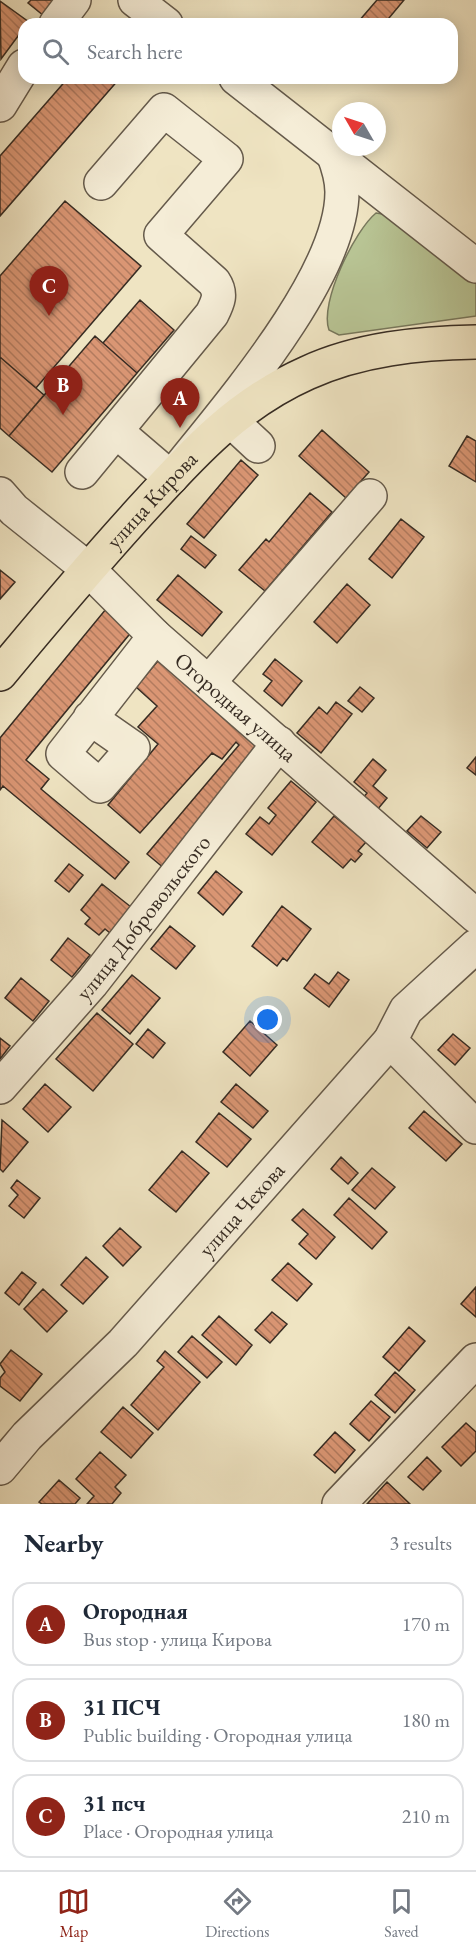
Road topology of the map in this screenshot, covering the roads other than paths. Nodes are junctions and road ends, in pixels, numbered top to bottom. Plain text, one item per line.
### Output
1 (74, 0) edge
2 (135, 0) edge
3 (60, 18) edge
4 (158, 18) edge
5 (18, 63) edge
6 (0, 68) edge
7 (18, 76) edge
8 (244, 84) edge
9 (0, 105) edge
10 (332, 152) edge
11 (334, 156) edge
12 (337, 156) edge
13 (101, 183) dead end
14 (476, 266) edge
15 (476, 342) edge
16 (230, 419) junction
17 (116, 431) junction
18 (258, 446) dead end
19 (82, 472) dead end
20 (171, 478) junction
21 (0, 494) edge
22 (370, 496) dead end
23 (88, 569) junction
24 (155, 636) junction
25 (0, 674) edge
26 (209, 682) junction
27 (90, 718) dead end
28 (279, 743) junction
29 (476, 916) edge
30 (476, 946) edge
31 (390, 1041) junction
32 (0, 1087) edge
33 (476, 1126) edge
34 (476, 1360) edge
35 (0, 1468) edge
36 (339, 1504) edge

1 - 3 street
2 - 4 street
5 - 6 street
7 - 9 street
8 - 10 street
11 - 20 street
12 - 14 street
13 - 17 street
15 - 16 main road, улица Кирова
16 - 18 street
16 - 20 main road, улица Кирова
17 - 19 street
17 - 20 street
20 - 23 main road, улица Кирова
21 - 23 street, Огородная улица
22 - 26 street
23 - 24 street, Огородная улица
23 - 25 main road, улица Кирова
24 - 26 street, Огородная улица
24 - 27 street
26 - 28 street, Огородная улица
28 - 29 street, Огородная улица
28 - 32 street, улица Добровольского
30 - 31 street, улица Чехова
31 - 33 street
31 - 35 street, улица Чехова
34 - 36 street

